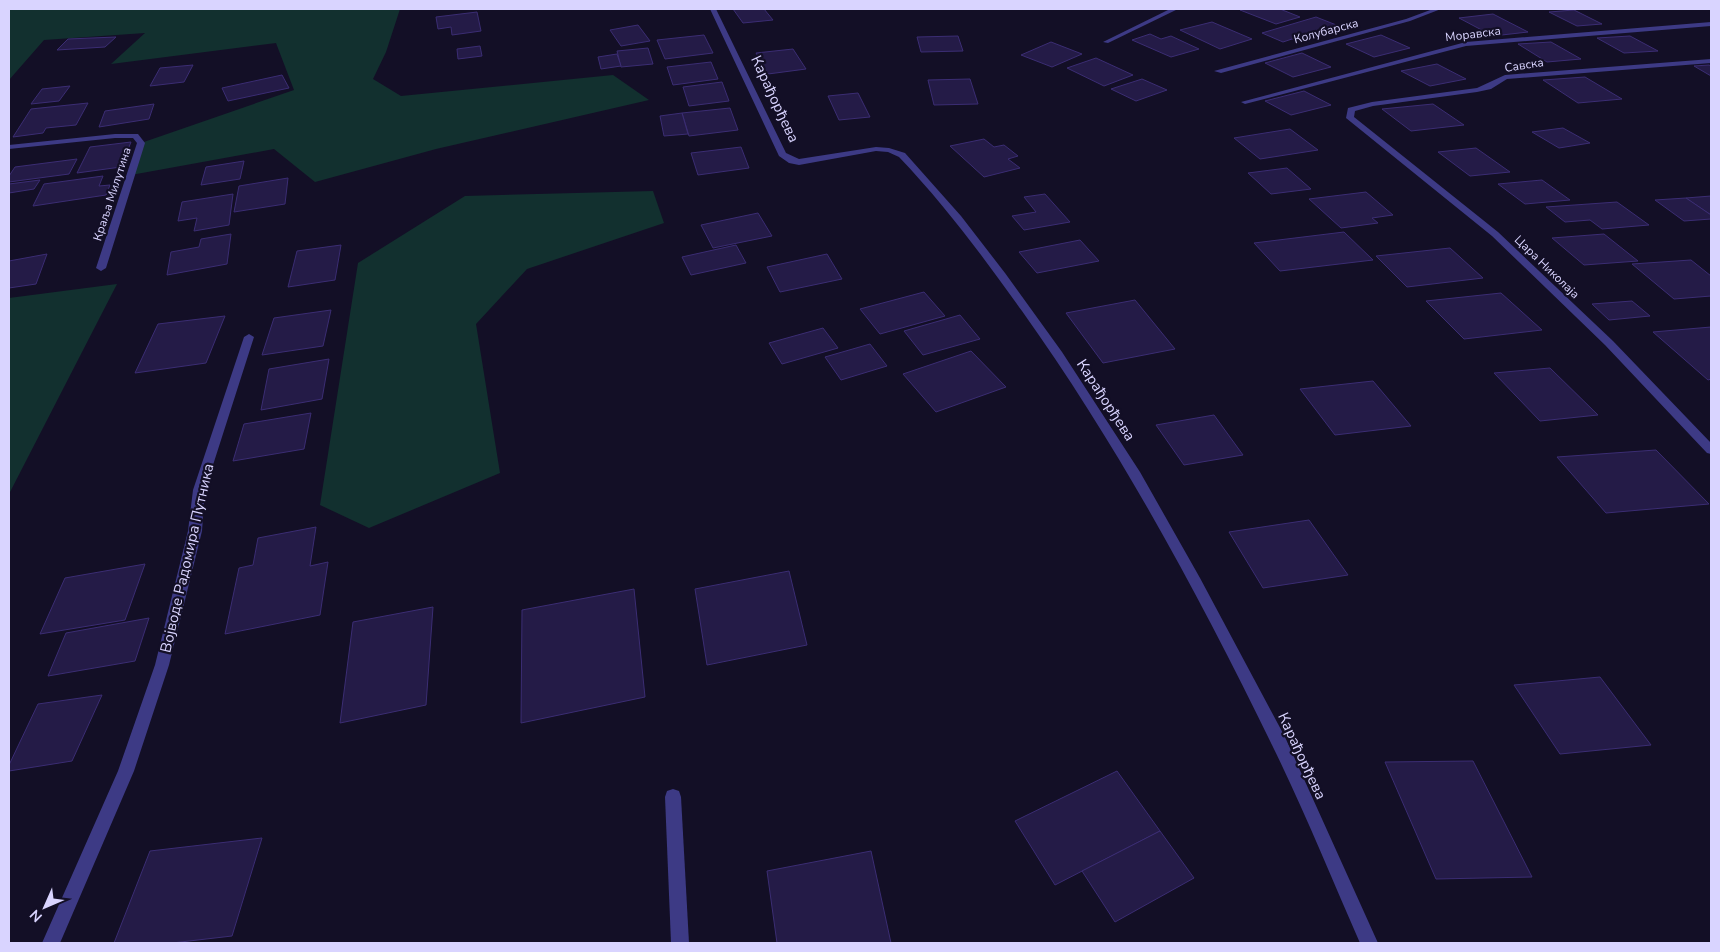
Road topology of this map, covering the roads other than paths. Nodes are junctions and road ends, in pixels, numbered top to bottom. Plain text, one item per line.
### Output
1 (713, 9) edge
2 (1175, 9) edge
3 (1438, 9) edge
4 (1711, 24) edge
5 (1106, 42) dead end
6 (1711, 61) edge
7 (1218, 71) dead end
8 (1244, 102) dead end
9 (1350, 118) joint
10 (9, 147) edge
11 (101, 268) dead end
12 (249, 337) dead end
13 (1711, 450) edge
14 (673, 797) dead end
15 (51, 943) edge
16 (680, 943) edge
17 (1369, 943) edge

1 - 17 street, Карађорђева
2 - 5 street
3 - 7 street, Колубарска
4 - 8 street, Моравска
6 - 9 street, Савска
9 - 13 street, Цара Николаја
10 - 11 street, Краља Милутина
12 - 15 street, Војводе Радомира Путника
14 - 16 street

